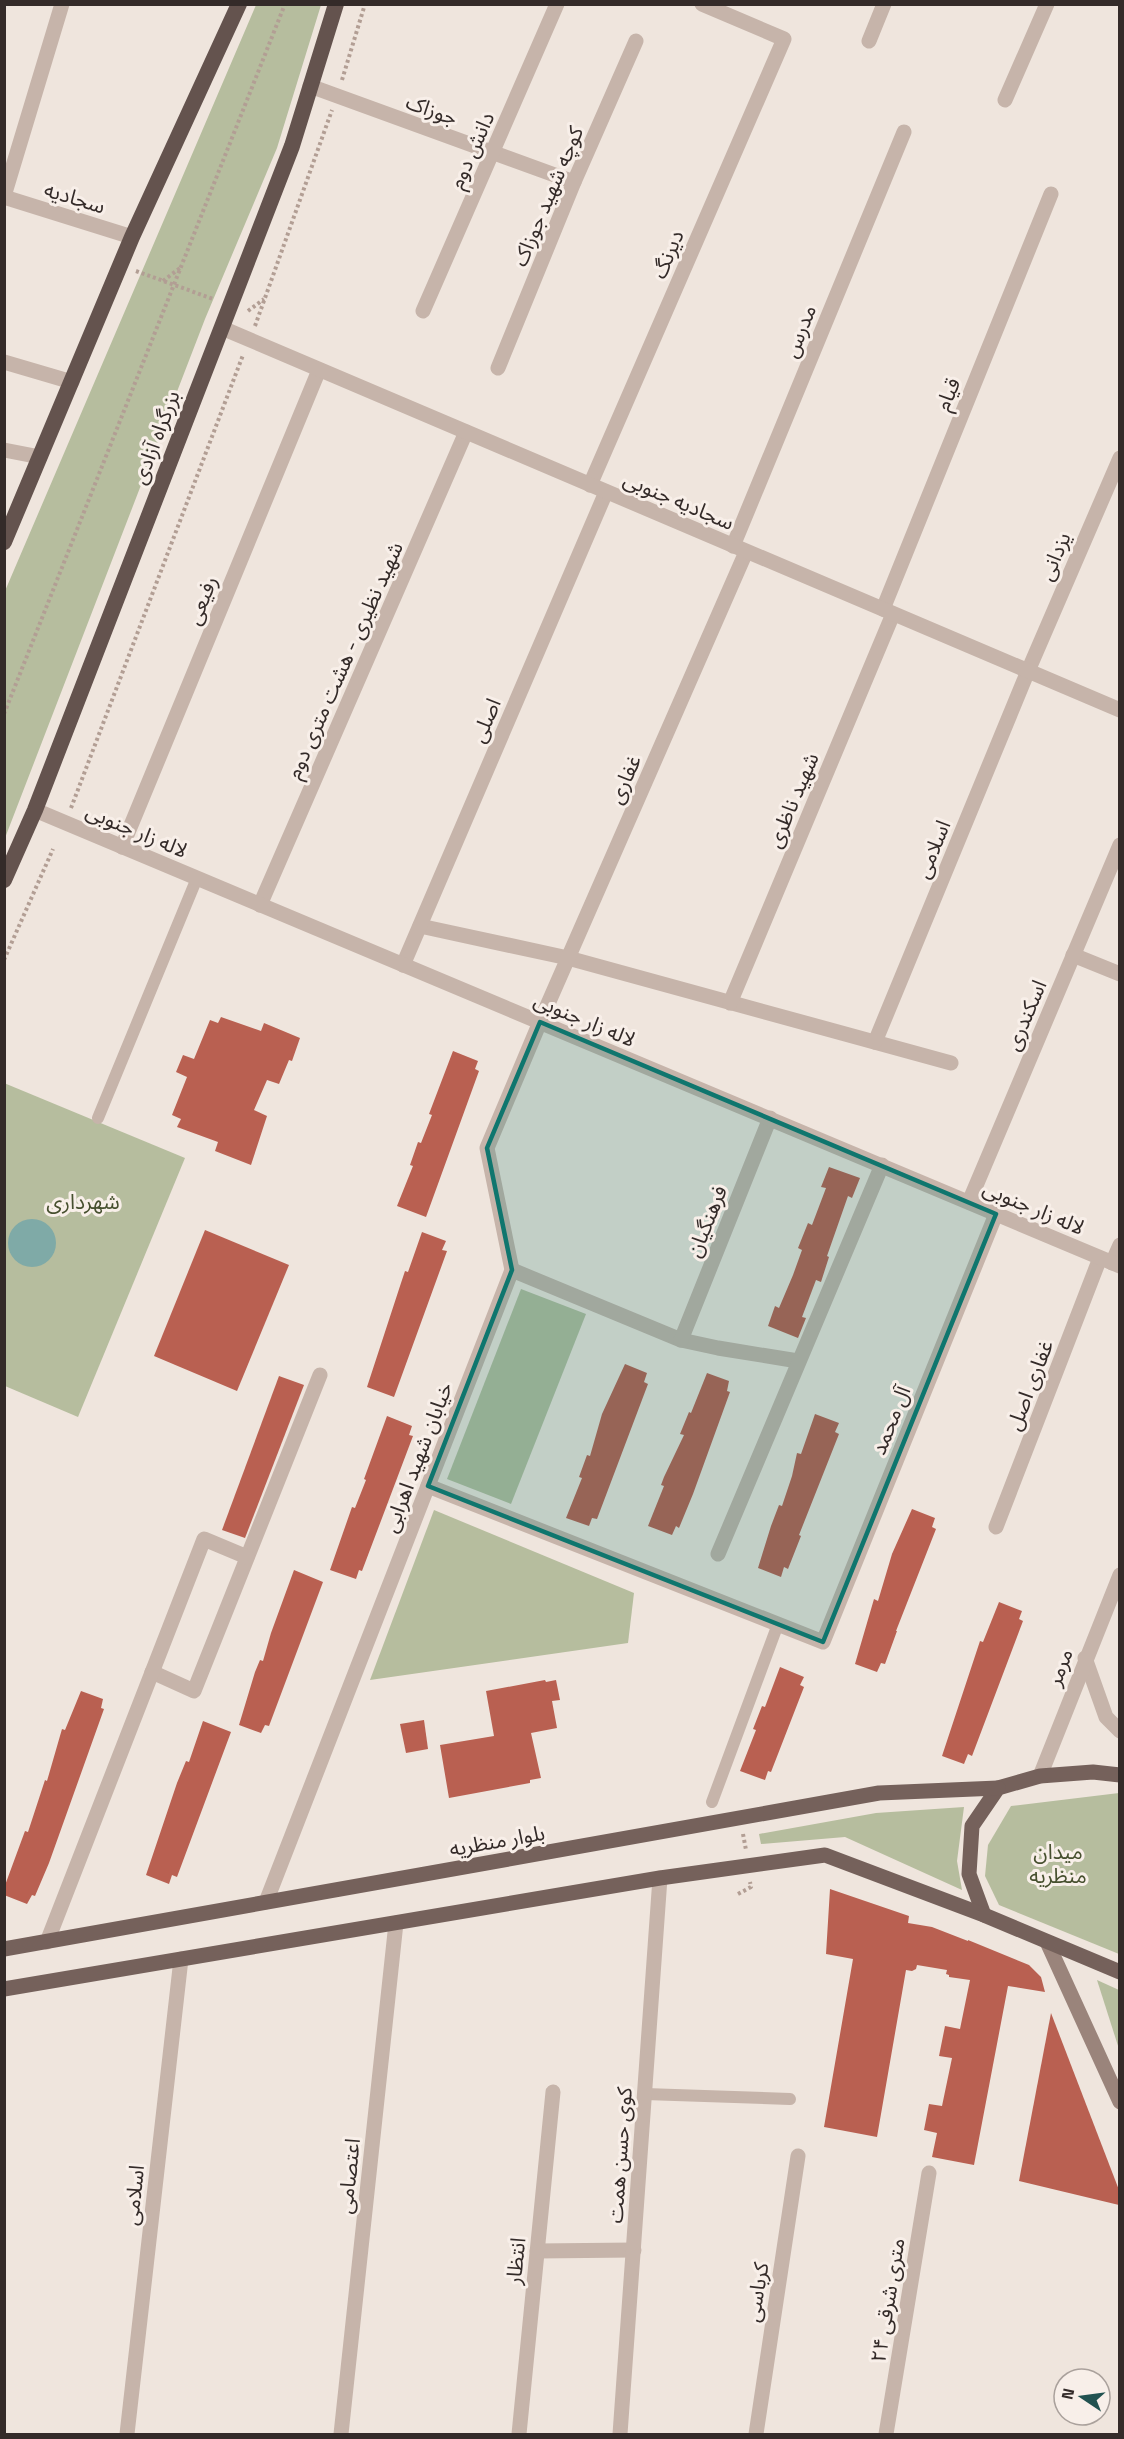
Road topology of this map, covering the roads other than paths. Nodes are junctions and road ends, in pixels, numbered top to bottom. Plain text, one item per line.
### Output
1 (62, 4) edge
2 (238, 4) edge
3 (336, 4) edge
4 (557, 4) edge
5 (702, 4) edge
6 (884, 4) edge
7 (1047, 4) edge
8 (636, 41) dead end
9 (868, 41) dead end
10 (310, 86) junction
11 (1005, 100) dead end
12 (904, 132) dead end
13 (492, 153) junction
14 (574, 182) junction
15 (1051, 194) dead end
16 (4, 196) edge
17 (132, 237) junction
18 (423, 311) dead end
19 (222, 328) junction
20 (4, 362) edge
21 (498, 368) dead end
22 (320, 370) junction
23 (72, 382) junction
24 (466, 432) junction
25 (4, 450) edge
26 (40, 456) junction
27 (1119, 458) edge
28 (590, 485) junction
29 (606, 492) junction
30 (4, 542) edge
31 (740, 549) junction
32 (888, 612) junction
33 (1028, 671) junction
34 (1119, 710) edge
35 (35, 810) junction
36 (1119, 845) edge
37 (122, 847) junction
38 (197, 878) junction
39 (4, 880) edge
40 (260, 905) junction
41 (420, 926) junction
42 (1073, 955) junction
43 (568, 958) junction
44 (403, 965) junction
45 (1119, 974) edge
46 (730, 1003) junction
47 (540, 1022) junction
48 (875, 1042) junction
49 (951, 1063) dead end
50 (98, 1118) dead end
51 (770, 1119) junction
52 (882, 1165) junction
53 (969, 1202) junction
54 (996, 1214) junction
55 (1119, 1245) edge
56 (1111, 1262) edge
57 (512, 1270) junction
58 (681, 1340) junction
59 (798, 1361) junction
60 (320, 1375) dead end
61 (428, 1486) junction
62 (996, 1527) dead end
63 (718, 1554) dead end
64 (247, 1557) junction
65 (1119, 1575) edge
66 (778, 1624) junction
67 (1085, 1658) junction
68 (152, 1672) junction
69 (1119, 1731) edge
70 (1119, 1775) edge
71 (1040, 1776) junction
72 (998, 1788) junction
73 (712, 1802) dead end
74 (660, 1878) junction
75 (266, 1902) junction
76 (984, 1915) junction
77 (396, 1923) junction
78 (47, 1942) junction
79 (1047, 1942) junction
80 (4, 1949) edge
81 (181, 1959) junction
82 (1119, 1972) edge
83 (4, 1989) edge
84 (553, 2092) dead end
85 (645, 2094) junction
86 (790, 2099) dead end
87 (1119, 2102) edge
88 (798, 2156) dead end
89 (929, 2173) dead end
90 (634, 2250) junction
91 (537, 2251) junction
92 (127, 2434) edge
93 (341, 2434) edge
94 (519, 2434) edge
95 (620, 2434) edge
96 (756, 2434) edge
97 (886, 2434) edge

1 - 16 street
2 - 17 highway
3 - 10 highway, بزرگراه آزادی
4 - 13 street, دانش دوم
5 - 28 street, دیرنگ
6 - 9 street
7 - 11 street
8 - 14 street, کوچه شهید جوزاک
10 - 13 street, جوزاک
10 - 19 highway, بزرگراه آزادی
12 - 31 street, مدرس
13 - 14 street, جوزاک
13 - 18 street, دانش دوم
14 - 21 street, کوچه شهید جوزاک
15 - 32 street, قیام
16 - 17 street, سجادیه
17 - 23 highway
19 - 22 street, سجادیه جنوبی
19 - 35 highway, بزرگراه آزادی
20 - 23 street
22 - 24 street, سجادیه جنوبی
22 - 37 street, رفیعی
23 - 26 highway
24 - 28 street, سجادیه جنوبی
24 - 40 street, شهید نظیری - هشت متری دوم
25 - 26 street
26 - 30 highway
27 - 33 street, یزدانی
28 - 29 street, سجادیه جنوبی
29 - 31 street, سجادیه جنوبی
29 - 41 street, اصلی
31 - 32 street, سجادیه جنوبی
31 - 43 street, غفاری
32 - 33 street, سجادیه جنوبی
32 - 46 street, شهید ناظری
33 - 34 street, سجادیه جنوبی
33 - 48 street, اسلامی
35 - 37 street, لاله زار جنوبی
35 - 39 highway, بزرگراه آزادی
36 - 42 street, اسکندری
37 - 38 street, لاله زار جنوبی
38 - 40 street, لاله زار جنوبی
38 - 50 lane
40 - 44 street, لاله زار جنوبی
41 - 43 street
41 - 44 street, اصلی
42 - 45 street
42 - 53 street, اسکندری
43 - 46 street
43 - 47 street, غفاری
44 - 47 street, لاله زار جنوبی
46 - 48 street
47 - 51 street, لاله زار جنوبی
47 - 57 street
48 - 49 street
51 - 52 street, لاله زار جنوبی
51 - 58 street, فرهنگیان
52 - 53 street, لاله زار جنوبی
52 - 59 street
53 - 54 street, لاله زار جنوبی
54 - 56 street, لاله زار جنوبی
54 - 66 street, آل محمد
55 - 56 street, غفاری اصل
56 - 62 street, غفاری اصل
57 - 58 street
57 - 61 street, خیابان شهید اهرابی
58 - 59 street
59 - 63 street
60 - 64 street
61 - 66 street
61 - 75 street, خیابان شهید اهرابی
64 - 68 street
64 - 68 street
65 - 67 street, مرمر
66 - 73 lane
67 - 69 street
67 - 71 street, مرمر
68 - 78 street
70 - 71 main road, بلوار منظریه
71 - 72 main road, بلوار منظریه
72 - 75 main road, بلوار منظریه
72 - 76 main road
74 - 76 main road
74 - 77 main road
74 - 85 street, کوی حسن همت
75 - 78 main road, بلوار منظریه
76 - 79 main road
77 - 81 main road
77 - 93 street, اعتصامی
78 - 80 main road, بلوار منظریه
79 - 82 main road
79 - 87 main road
81 - 83 main road
81 - 92 street, اسلامی
84 - 91 street, انتظار
85 - 86 lane
85 - 90 street, کوی حسن همت
88 - 96 street, کرباسی
89 - 97 street, ۲۴ متری شرقی
90 - 91 street
90 - 95 street, کوی حسن همت
91 - 94 street, انتظار

